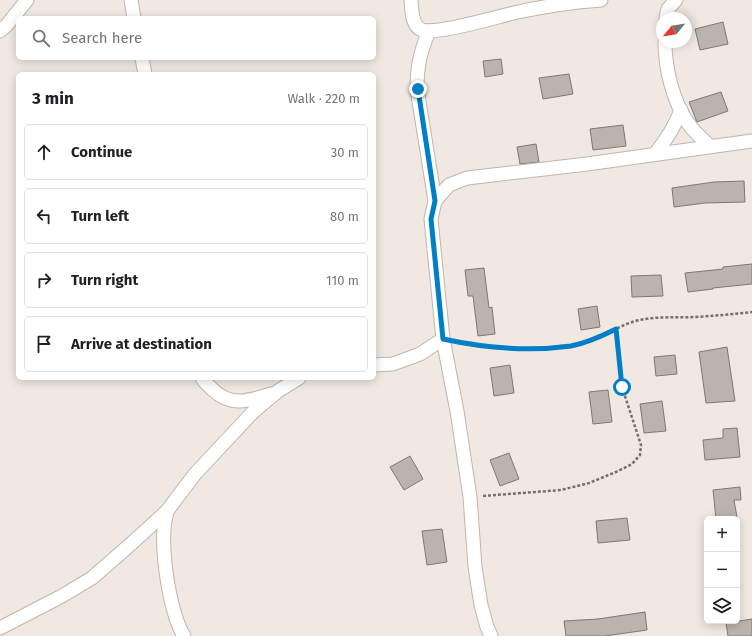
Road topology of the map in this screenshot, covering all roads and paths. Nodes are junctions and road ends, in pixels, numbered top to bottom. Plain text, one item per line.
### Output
1 (27, 0) edge
2 (131, 0) edge
3 (411, 0) edge
4 (601, 0) edge
5 (676, 0) edge
6 (575, 1) edge
7 (667, 12) edge
8 (134, 16) edge
9 (0, 31) edge
10 (429, 31) junction
11 (665, 48) edge
12 (142, 60) edge
13 (145, 72) edge
14 (681, 110) junction
15 (752, 141) edge
16 (710, 146) junction
17 (655, 154) junction
18 (435, 201) junction
19 (752, 312) edge
20 (616, 329) junction
21 (443, 339) junction
22 (376, 365) edge
23 (204, 380) edge
24 (296, 380) edge
25 (278, 391) junction
26 (470, 497) junction
27 (167, 511) junction
28 (0, 628) edge
29 (184, 636) edge
30 (491, 636) edge

1 - 9 street
2 - 8 street
3 - 10 street
4 - 6 street
5 - 7 street
6 - 10 street
10 - 18 street
11 - 14 street
12 - 13 street
14 - 16 street
14 - 17 street
15 - 16 street
16 - 17 street
17 - 18 street
18 - 21 street
19 - 20 path
20 - 21 path
20 - 26 path
21 - 22 street
21 - 26 street
23 - 25 street
24 - 25 street
25 - 27 street
26 - 30 street
27 - 28 street
27 - 29 street

